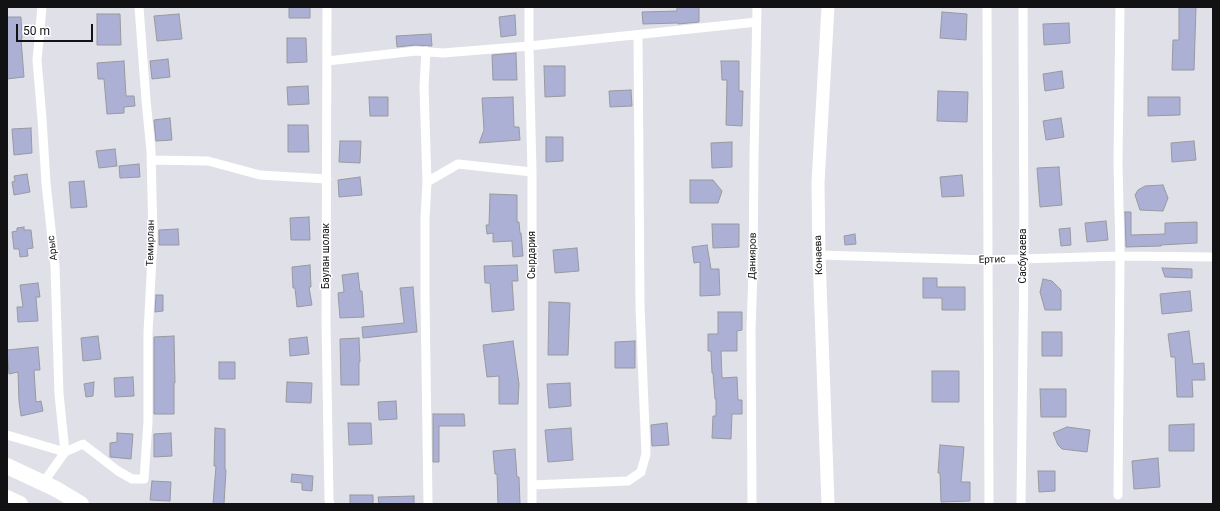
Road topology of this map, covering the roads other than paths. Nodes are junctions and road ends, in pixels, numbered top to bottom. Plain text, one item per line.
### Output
1 (42, 7) edge
2 (139, 7) edge
3 (327, 7) edge
4 (530, 7) edge
5 (757, 7) edge
6 (828, 7) edge
7 (988, 7) edge
8 (1023, 7) edge
9 (1120, 7) edge
10 (757, 22) junction
11 (638, 35) junction
12 (528, 46) junction
13 (426, 52) junction
14 (327, 61) junction
15 (151, 160) junction
16 (532, 172) junction
17 (326, 179) junction
18 (426, 182) junction
19 (819, 255) junction
20 (1120, 256) junction
21 (1213, 257) edge
22 (1024, 259) junction
23 (988, 260) junction
24 (7, 435) edge
25 (65, 452) junction
26 (7, 466) edge
27 (44, 483) junction
28 (532, 484) junction
29 (1118, 495) dead end
30 (7, 498) edge
31 (20, 504) edge
32 (81, 504) edge
33 (330, 504) edge
34 (428, 504) edge
35 (532, 504) edge
36 (752, 504) edge
37 (828, 504) edge
38 (989, 504) edge
39 (1021, 504) edge

1 - 25 street, Арыс
2 - 15 street, Темирлан
3 - 14 street, Баулан шолак
4 - 12 street, Сырдария
5 - 10 street, Данияров
6 - 19 main road, Конаева
7 - 23 street
8 - 22 street, Сасбукаева
9 - 20 street
10 - 11 street
10 - 36 street, Данияров
11 - 12 street
11 - 28 street
12 - 13 street
12 - 16 street, Сырдария
13 - 14 street
13 - 18 street
14 - 17 street, Баулан шолак
15 - 17 street
15 - 25 street, Темирлан
16 - 18 street
16 - 28 street, Сырдария
17 - 33 street, Баулан шолак
18 - 34 street
19 - 23 street, Ертис
19 - 37 main road, Конаева
20 - 21 street, Ертис
20 - 22 street, Ертис
20 - 29 street
22 - 23 street, Ертис
22 - 39 street, Сасбукаева
23 - 38 street
24 - 25 street
25 - 27 street
26 - 27 highway
27 - 32 highway
28 - 35 street, Сырдария
30 - 31 highway

